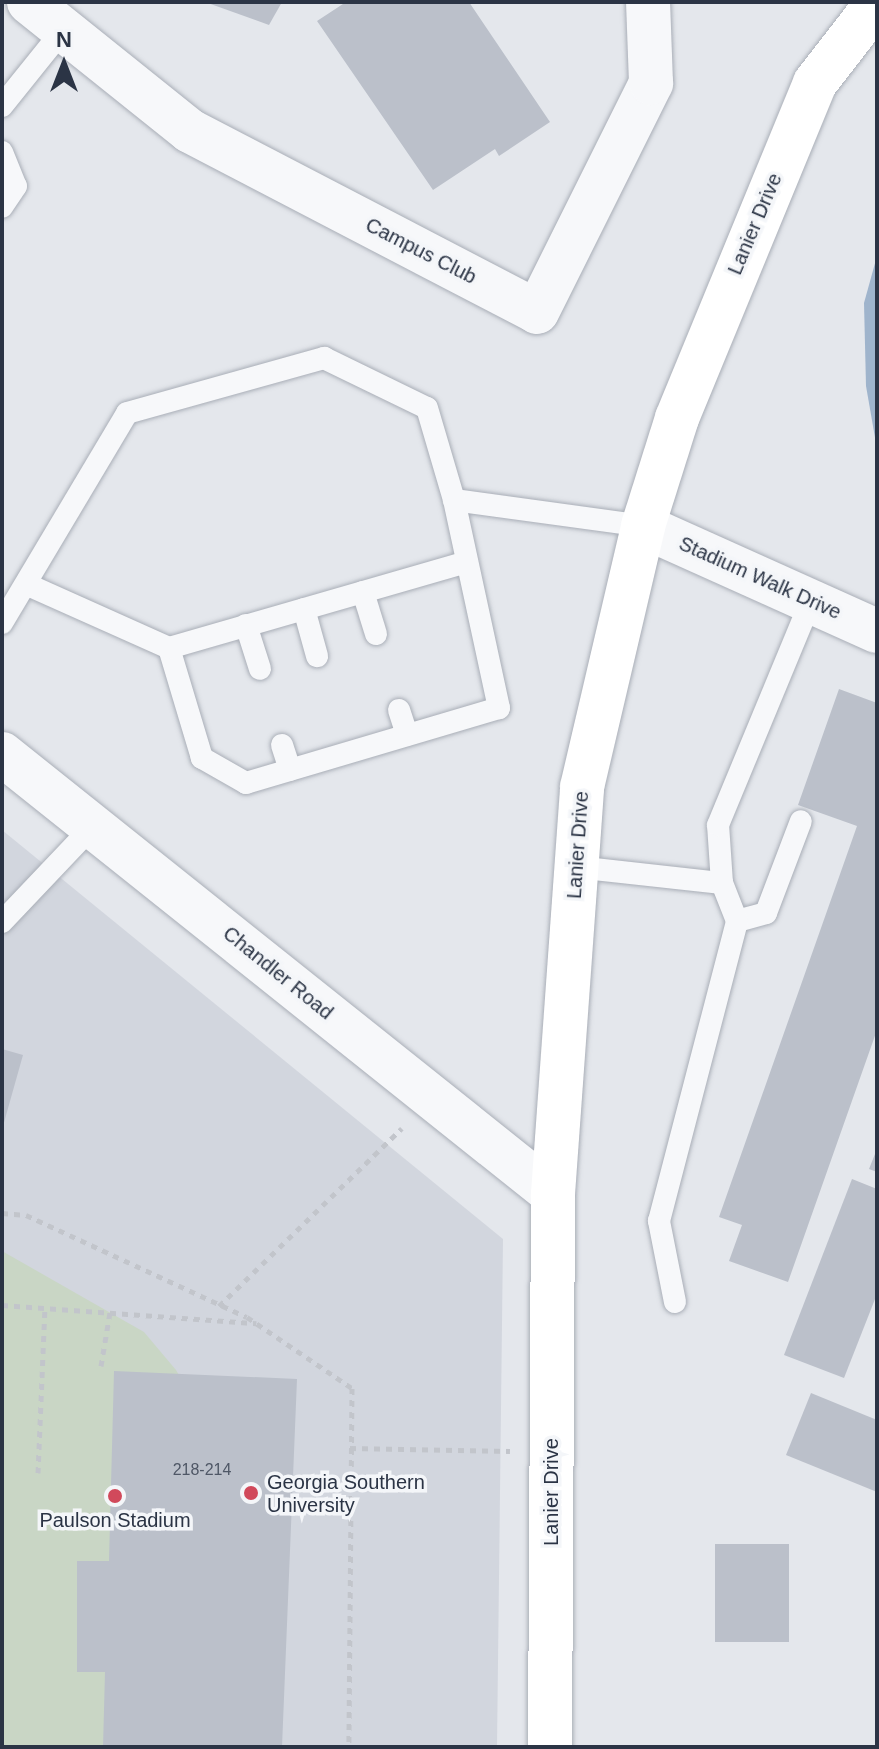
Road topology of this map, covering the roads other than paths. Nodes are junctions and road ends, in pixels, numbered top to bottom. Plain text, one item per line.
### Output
1 (29, 2) edge
2 (648, 2) edge
3 (877, 3) edge
4 (63, 30) junction
5 (2, 106) edge
6 (2, 152) edge
7 (2, 207) edge
8 (454, 500) junction
9 (643, 526) junction
10 (467, 562) junction
11 (28, 585) junction
12 (363, 592) junction
13 (811, 601) junction
14 (304, 609) junction
15 (2, 623) edge
16 (246, 625) junction
17 (877, 631) edge
18 (376, 634) dead end
19 (169, 648) junction
20 (317, 656) dead end
21 (260, 669) dead end
22 (399, 710) dead end
23 (407, 735) junction
24 (282, 745) dead end
25 (2, 754) edge
26 (290, 770) junction
27 (801, 821) dead end
28 (93, 826) junction
29 (576, 867) junction
30 (722, 883) junction
31 (737, 921) junction
32 (2, 922) edge
33 (553, 1194) junction
34 (675, 1302) dead end
35 (550, 1747) edge

1 - 4 street, Campus Club
2 - 4 street, Campus Club
3 - 9 street, Lanier Drive
4 - 5 lane
6 - 7 lane
8 - 9 lane
8 - 10 lane
8 - 11 lane
9 - 13 street, Stadium Walk Drive
9 - 29 street, Lanier Drive
10 - 12 lane
10 - 23 lane
11 - 15 lane
11 - 19 lane
12 - 14 lane
12 - 18 lane
13 - 17 street, Stadium Walk Drive
13 - 30 lane
14 - 16 lane
14 - 20 lane
16 - 19 lane
16 - 21 lane
19 - 26 lane
22 - 23 lane
23 - 26 lane
24 - 26 lane
25 - 28 street, Chandler Road
27 - 31 lane
28 - 32 lane
28 - 33 street, Chandler Road
29 - 30 lane
29 - 33 street, Lanier Drive
30 - 31 lane
31 - 34 lane
33 - 35 street, Lanier Drive

